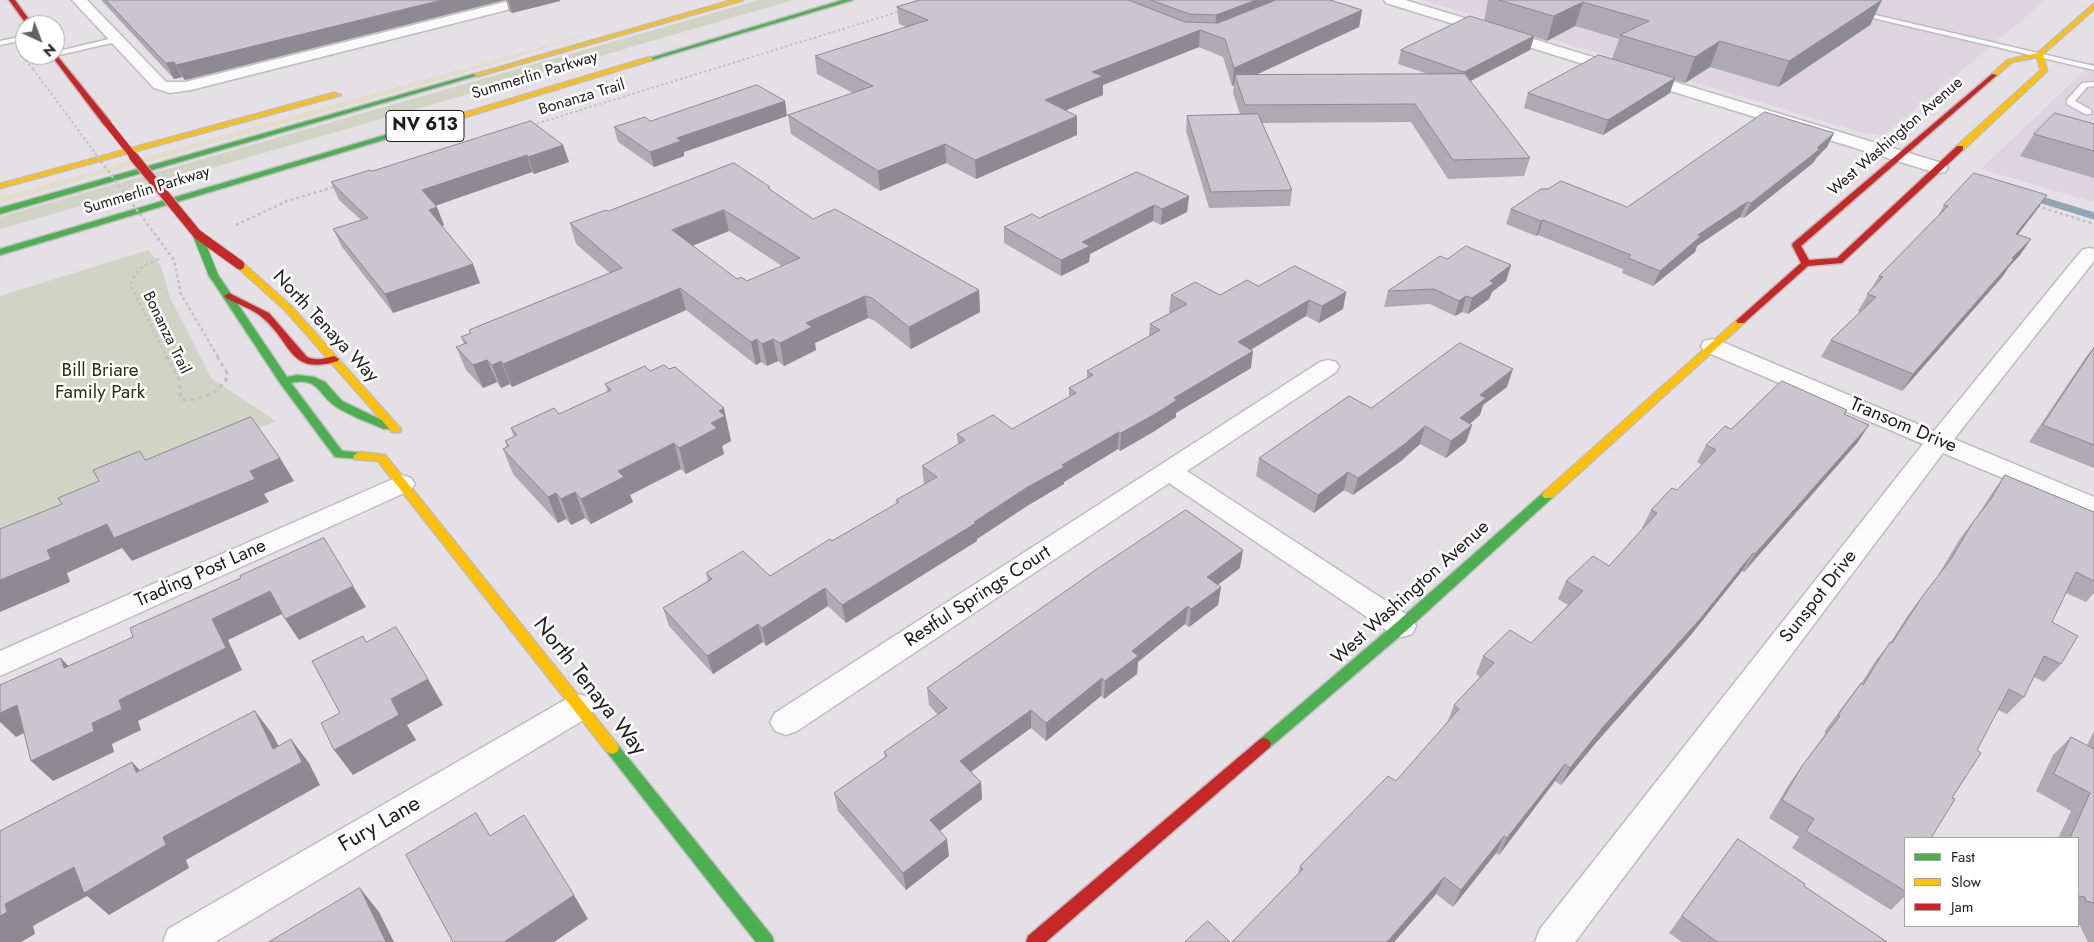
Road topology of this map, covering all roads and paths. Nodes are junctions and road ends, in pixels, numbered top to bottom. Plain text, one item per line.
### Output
1 (12, 0) edge
2 (79, 0) edge
3 (529, 0) edge
4 (740, 0) edge
5 (814, 0) edge
6 (850, 0) edge
7 (1391, 0) edge
8 (2094, 6) edge
9 (909, 9) edge
10 (1849, 11) edge
11 (23, 15) edge
12 (117, 39) junction
13 (15, 40) edge
14 (0, 43) edge
15 (65, 51) edge
16 (2040, 54) junction
17 (63, 65) edge
18 (2094, 68) edge
19 (33, 69) dead end
20 (574, 69) dead end
21 (2094, 84) edge
22 (344, 93) dead end
23 (2088, 112) dead end
24 (524, 128) edge
25 (1900, 156) junction
26 (1939, 168) junction
27 (344, 184) edge
28 (0, 186) edge
29 (172, 186) dead end
30 (144, 194) dead end
31 (2029, 204) edge
32 (0, 211) edge
33 (2094, 224) edge
34 (236, 225) dead end
35 (197, 234) junction
36 (0, 252) edge
37 (2089, 254) dead end
38 (159, 259) dead end
39 (1806, 263) junction
40 (229, 296) junction
41 (1712, 346) junction
42 (334, 359) junction
43 (1328, 367) dead end
44 (284, 381) junction
45 (392, 437) junction
46 (1939, 440) junction
47 (381, 458) junction
48 (1170, 472) junction
49 (402, 484) junction
50 (2094, 507) edge
51 (1402, 626) junction
52 (0, 664) edge
53 (579, 707) junction
54 (786, 722) dead end
55 (1559, 940) edge
56 (181, 942) edge
57 (766, 942) edge
58 (1034, 942) edge

1 - 11 main road
2 - 12 street
3 - 12 street
4 - 32 main road
5 - 20 main road
6 - 36 main road, Summerlin Parkway / NV 613
7 - 25 street
8 - 16 main road
9 - 24 path, Bonanza Trail
10 - 16 lane
12 - 15 lane
13 - 14 lane
16 - 18 lane
16 - 25 main road, West Washington Avenue
16 - 26 main road
17 - 35 main road, North Tenaya Way, bridge
19 - 38 path, Bonanza Trail, bridge
21 - 23 lane
22 - 28 main road
25 - 26 street
25 - 39 main road, West Washington Avenue
26 - 39 main road
27 - 34 path
29 - 30 main road
31 - 33 path
35 - 40 main road, North Tenaya Way, bridge
35 - 42 main road, North Tenaya Way, bridge
37 - 46 street, Sunspot Drive
39 - 41 main road, West Washington Avenue
40 - 42 main road
40 - 44 main road, North Tenaya Way
41 - 46 street, Transom Drive
41 - 51 main road, West Washington Avenue
42 - 45 main road, North Tenaya Way
43 - 48 street, Restful Springs Court
44 - 45 main road
44 - 47 main road, North Tenaya Way
45 - 47 main road
46 - 50 street, Transom Drive
46 - 55 street, Sunspot Drive
47 - 49 main road, North Tenaya Way
48 - 51 street
48 - 54 street, Restful Springs Court
49 - 52 street, Trading Post Lane
49 - 53 main road, North Tenaya Way
51 - 58 main road, West Washington Avenue
53 - 56 street, Fury Lane
53 - 57 main road, North Tenaya Way

